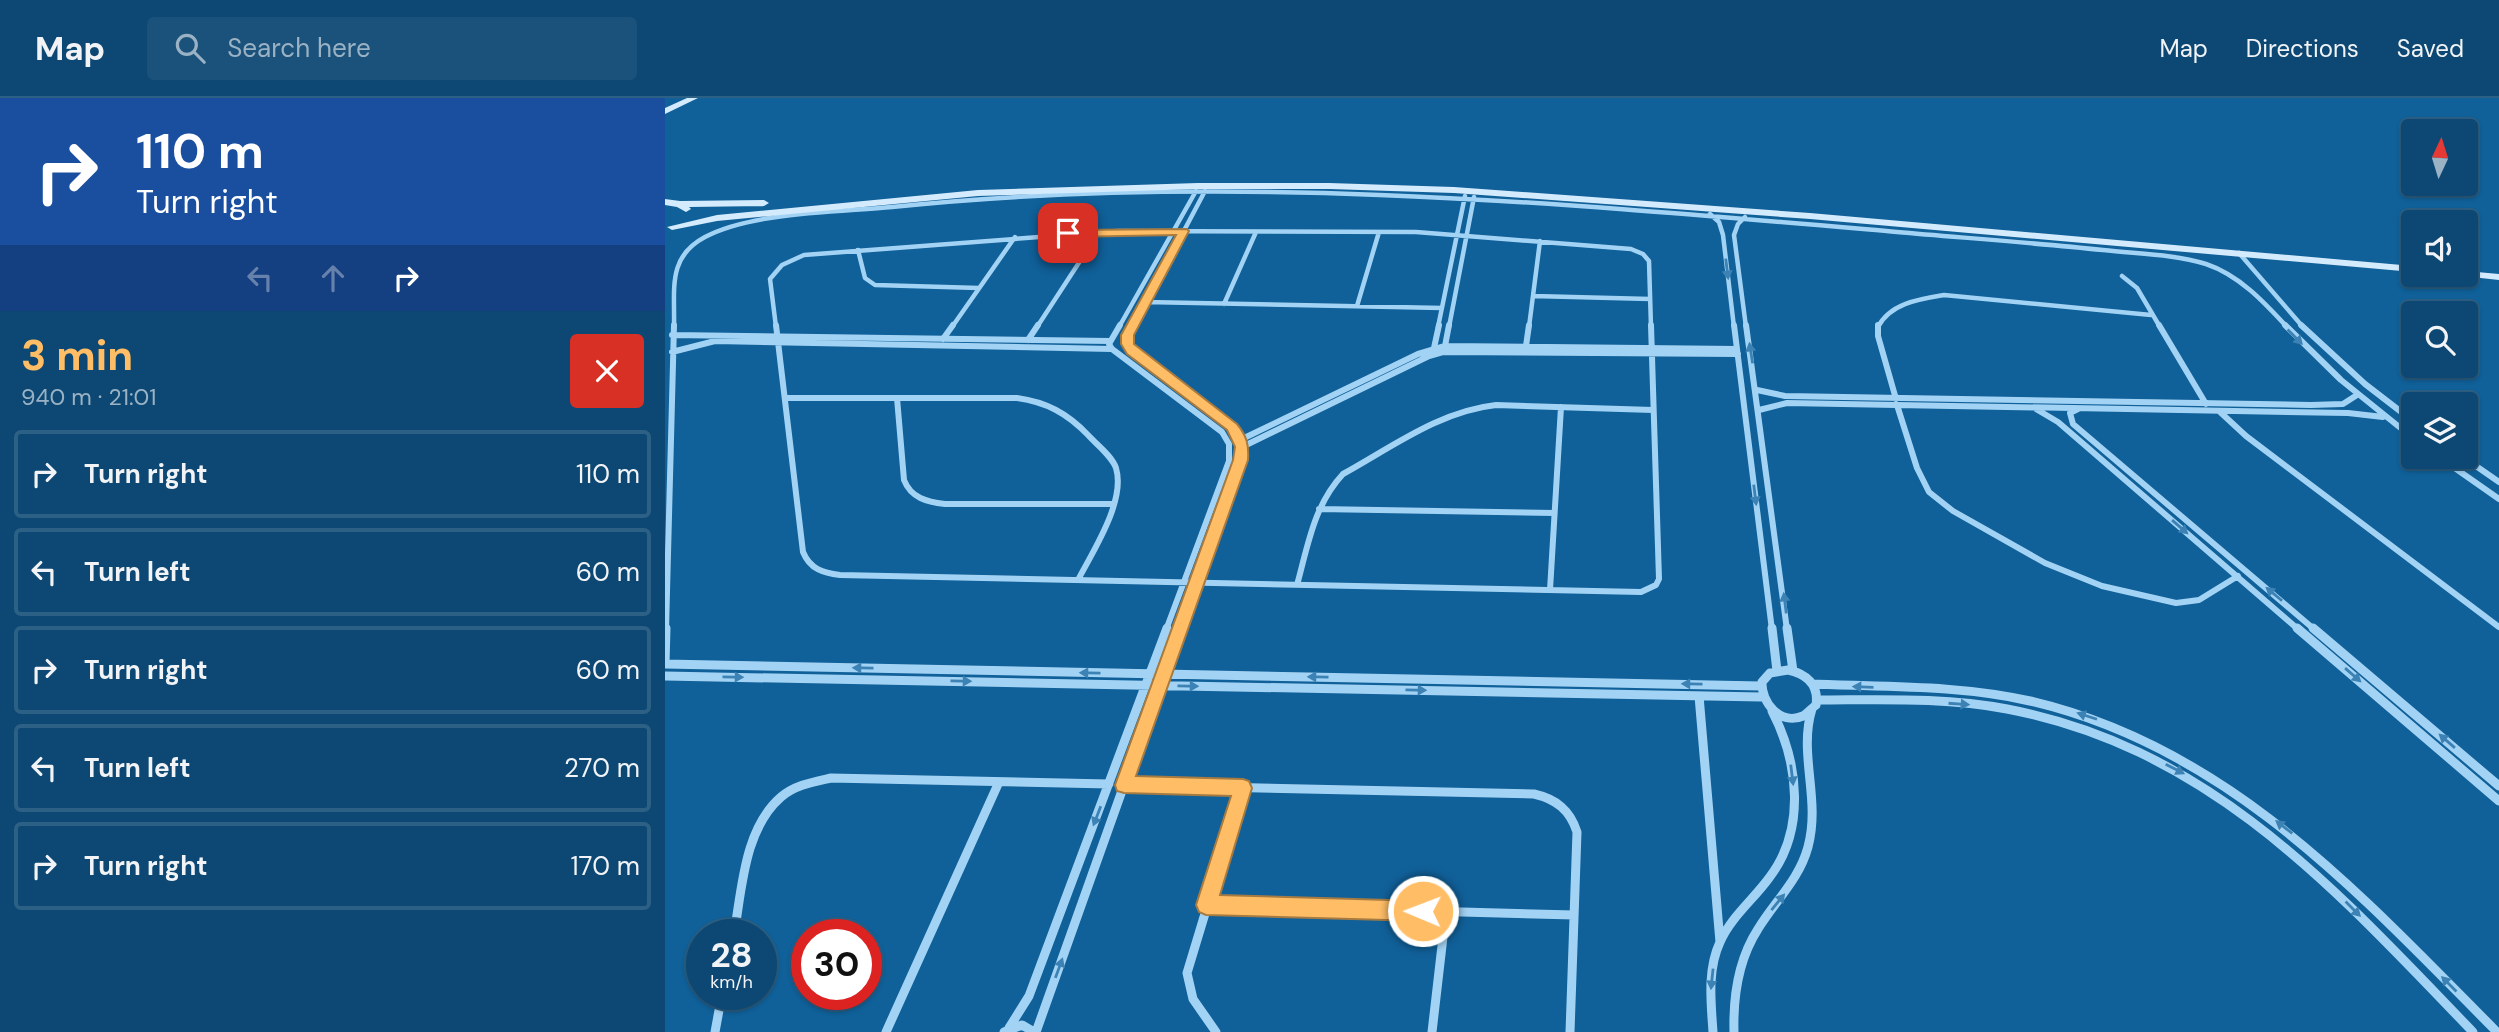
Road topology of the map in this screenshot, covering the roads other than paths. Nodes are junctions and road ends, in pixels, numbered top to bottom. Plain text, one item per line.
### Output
1 (691, 100) edge
2 (665, 111) edge
3 (665, 121) edge
4 (1243, 177) junction
5 (1305, 181) junction
6 (1254, 185) junction
7 (1200, 191) junction
8 (665, 192) edge
9 (1465, 196) junction
10 (1474, 197) junction
11 (674, 203) edge
12 (730, 206) junction
13 (1707, 212) junction
14 (1750, 215) junction
15 (1878, 215) junction
16 (726, 217) junction
17 (1942, 220) junction
18 (1890, 223) junction
19 (1958, 229) junction
20 (667, 230) edge
21 (1173, 231) junction
22 (1183, 231) junction
23 (1099, 232) junction
24 (1256, 232) junction
25 (1379, 232) junction
26 (1457, 234) junction
27 (1467, 235) junction
28 (1015, 237) junction
29 (1540, 242) junction
30 (858, 250) junction
31 (2239, 253) junction
32 (2401, 260) edge
33 (2478, 266) edge
34 (2401, 268) edge
35 (2499, 268) edge
36 (2478, 275) edge
37 (2122, 276) dead end
38 (2499, 276) edge
39 (1448, 280) junction
40 (1458, 281) junction
41 (1144, 282) junction
42 (1156, 282) junction
43 (2266, 286) junction
44 (979, 288) junction
45 (2249, 288) junction
46 (1533, 296) junction
47 (1650, 299) junction
48 (1145, 302) junction
49 (1224, 304) junction
50 (1357, 306) junction
51 (1442, 308) junction
52 (2151, 315) junction
53 (672, 335) junction
54 (874, 338) junction
55 (776, 339) junction
56 (943, 339) junction
57 (1028, 340) junction
58 (869, 344) junction
59 (1111, 345) junction
60 (1445, 346) junction
61 (1526, 346) junction
62 (1434, 348) junction
63 (1551, 349) junction
64 (1652, 350) junction
65 (672, 352) junction
66 (1737, 352) junction
67 (1757, 390) junction
68 (2357, 395) junction
69 (1336, 397) junction
70 (785, 398) junction
71 (897, 398) junction
72 (1801, 400) junction
73 (1896, 402) junction
74 (2206, 404) junction
75 (2311, 405) junction
76 (1561, 407) junction
77 (2032, 408) junction
78 (2079, 408) junction
79 (1654, 410) junction
80 (1759, 410) junction
81 (2219, 411) junction
82 (2401, 411) edge
83 (2315, 412) junction
84 (2386, 418) junction
85 (2401, 429) edge
86 (2086, 436) junction
87 (2077, 438) junction
88 (1241, 444) junction
89 (2478, 468) edge
90 (2456, 469) edge
91 (2499, 482) edge
92 (1219, 489) junction
93 (1230, 489) junction
94 (2499, 499) edge
95 (1114, 504) junction
96 (1319, 509) junction
97 (1554, 513) junction
98 (667, 531) edge
99 (2238, 576) junction
100 (1078, 580) junction
101 (1184, 583) junction
102 (1196, 583) junction
103 (1297, 585) junction
104 (1550, 590) junction
105 (2499, 627) edge
106 (665, 664) edge
107 (1777, 671) junction
108 (1793, 671) junction
109 (1150, 674) junction
110 (1164, 674) junction
111 (665, 676) edge
112 (1814, 684) junction
113 (1146, 685) junction
114 (1160, 685) junction
115 (1761, 686) junction
116 (1699, 696) junction
117 (1761, 697) junction
118 (1817, 699) junction
119 (1812, 709) junction
120 (1772, 711) junction
121 (999, 782) junction
122 (1108, 784) junction
123 (1124, 785) junction
124 (2499, 786) edge
125 (1243, 788) junction
126 (2499, 801) edge
127 (1206, 905) junction
128 (1446, 911) junction
129 (1574, 915) junction
130 (737, 919) edge
131 (1720, 943) junction
132 (2412, 947) junction
133 (2399, 956) junction
134 (719, 1010) edge
135 (1007, 1030) edge
136 (715, 1032) edge
137 (886, 1032) edge
138 (1035, 1032) edge
139 (1216, 1032) edge
140 (1432, 1032) edge
141 (1570, 1032) edge
142 (1713, 1032) edge
143 (1734, 1032) edge
144 (2473, 1032) edge
145 (2497, 1032) edge

1 - 2 street
1 - 3 street
4 - 5 street
4 - 6 street
4 - 12 street
5 - 6 street
5 - 13 street
5 - 15 street
6 - 16 street
7 - 9 street
7 - 21 street
7 - 22 street
7 - 53 street
8 - 11 street
9 - 10 street
9 - 26 street
10 - 13 street
10 - 27 street
11 - 12 street
11 - 20 street
12 - 16 street
13 - 14 street
13 -> 66 street
14 - 18 street
14 - 45 street
67 -> 14 street
15 - 17 street
15 - 18 street
16 - 20 street
17 - 19 street
17 - 32 street
18 - 19 street
19 - 31 street
21 - 22 street
21 - 23 street
21 - 41 street
22 - 24 street
22 - 42 street
23 - 28 street
23 - 57 street
24 - 25 street
24 - 49 street
25 - 26 street
25 - 50 street
26 - 27 street
26 - 39 street
27 - 29 street
27 - 40 street
28 - 30 street
28 - 44 street
29 - 46 street
29 - 47 street
30 - 44 street
30 - 55 street
31 - 34 street
31 - 43 street
33 - 35 street
36 - 38 street
37 - 52 street
39 - 40 street
39 - 51 street
40 - 60 street
41 - 42 street
41 - 59 street
42 - 48 street
43 - 45 street
43 - 82 street
44 - 56 street
45 -> 68 street
46 - 47 street
46 - 61 street
47 - 64 street
48 - 49 street
48 - 88 street
49 - 50 street
50 - 51 street
51 - 62 street
52 - 73 street
52 - 74 street
53 - 55 street
53 - 65 street
54 - 55 street
54 - 56 street
54 - 58 street
55 - 58 street
55 - 65 street
55 - 70 street
56 - 57 street
57 - 59 street
58 - 59 street
59 - 92 street
60 - 61 street
60 - 62 street
61 - 63 street
62 - 69 street
63 - 64 street
63 - 69 street
64 - 66 street
64 - 79 street
65 - 98 street
66 -> 107 street
67 - 72 street
67 - 80 street
68 - 75 street
68 - 84 street
69 - 88 street
70 - 71 street
70 - 100 street
71 - 95 street
71 - 95 street
72 - 73 street
72 - 80 street
73 - 74 street
73 - 77 street
73 - 99 street
74 - 75 street
75 - 83 street
76 - 79 street
76 - 96 street
76 - 97 street
77 - 78 street
77 - 87 street
78 - 81 street
78 - 86 street
79 - 104 street
108 -> 80 street
81 - 83 street
81 - 105 street
83 - 84 street
84 - 85 street
86 - 87 street
124 -> 86 street
87 -> 99 street
88 - 93 street
89 - 91 street
90 - 94 street
92 - 93 street
92 - 101 street
93 - 102 street
95 - 100 street
96 - 97 street
96 - 103 street
97 - 104 street
98 - 106 street
99 -> 126 street
100 - 101 street
101 - 102 street
101 - 109 street
102 - 103 street
102 - 110 street
103 - 104 street
109 -> 106 street
107 - 108 street
107 - 115 street
108 - 112 street
109 - 110 street
109 - 113 street
110 - 114 street
115 -> 110 street
111 -> 113 street
112 - 118 street
132 -> 112 street
113 - 114 street
113 - 122 street
114 -> 116 street
114 - 123 street
115 - 117 street
116 - 117 street
116 - 131 street
117 - 120 street
118 - 119 street
118 -> 133 street
119 - 120 street
143 -> 119 street
120 -> 131 street
121 - 122 street
121 - 130 street
121 - 137 street
122 -> 135 street
123 - 125 street
138 -> 123 street
125 - 127 street
125 - 129 street
127 - 128 street
127 - 139 street
128 - 129 street
128 - 140 street
129 - 141 street
131 -> 142 street
132 - 133 street
145 -> 132 street
133 - 144 street
134 - 136 street
135 - 138 street

